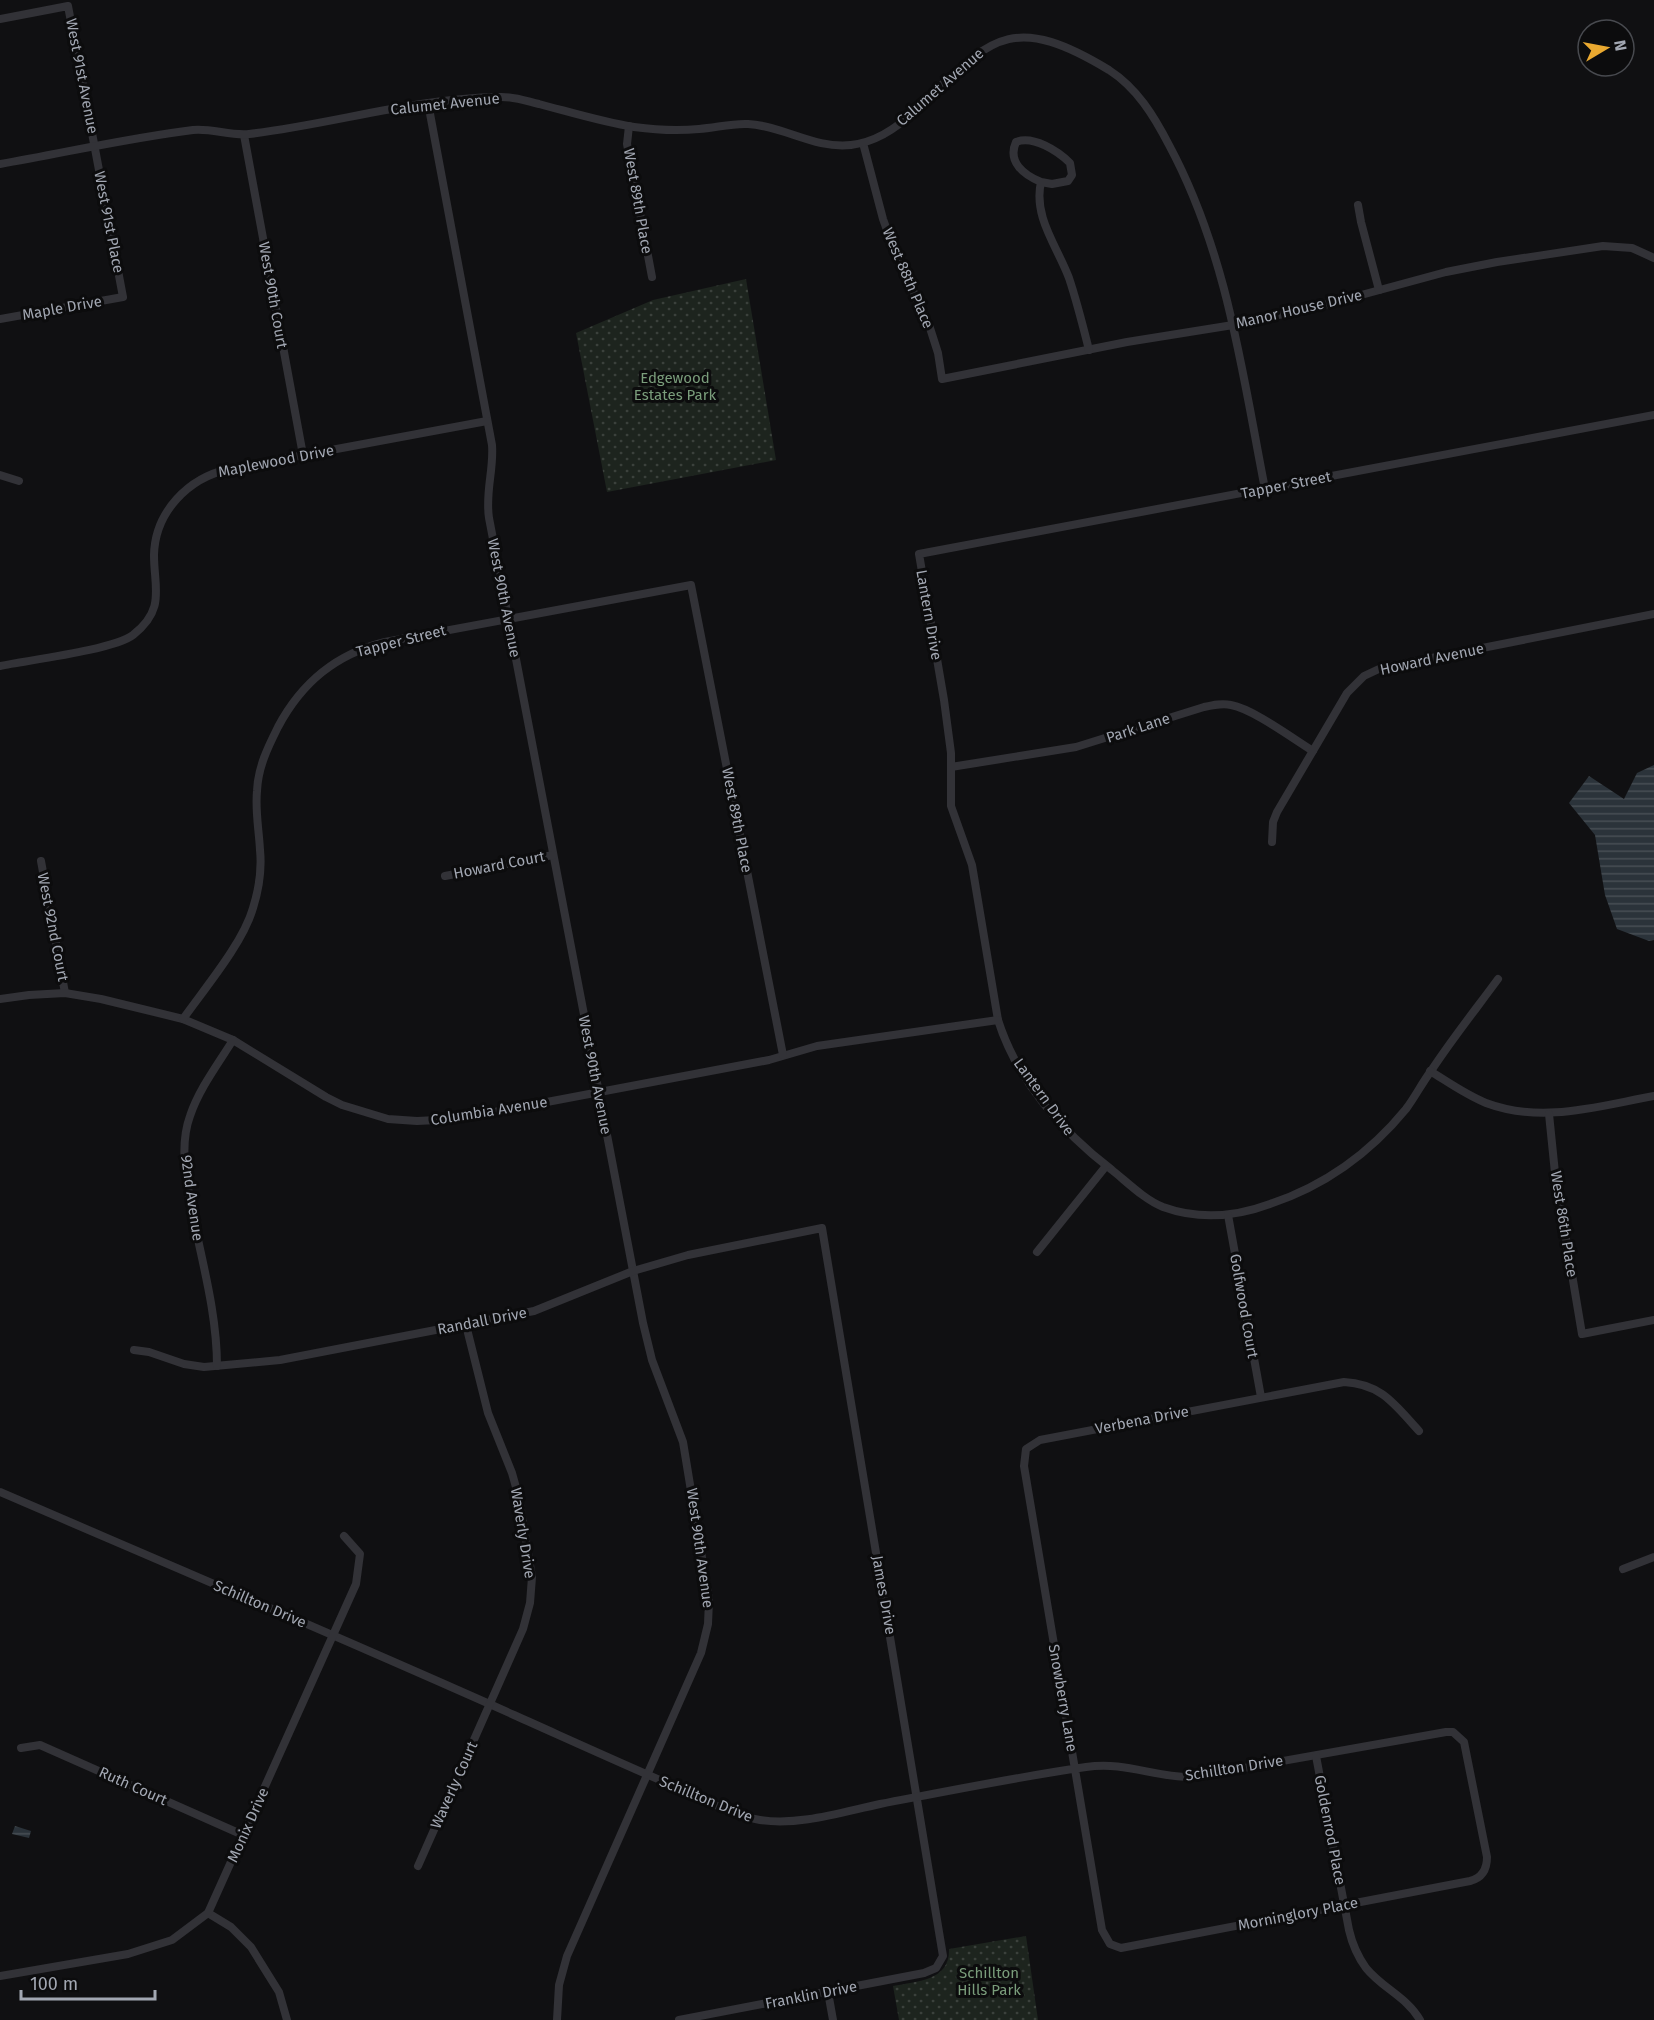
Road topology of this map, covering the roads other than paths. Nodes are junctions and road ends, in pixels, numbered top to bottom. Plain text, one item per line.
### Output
1 (0, 19) edge
2 (428, 103) junction
3 (629, 126) junction
4 (244, 135) junction
5 (863, 143) junction
6 (95, 147) junction
7 (0, 164) edge
8 (1041, 182) junction
9 (1358, 205) dead end
10 (1654, 258) edge
11 (652, 277) dead end
12 (1379, 290) junction
13 (123, 297) joint
14 (0, 319) edge
15 (1233, 325) junction
16 (1089, 350) junction
17 (942, 379) joint
18 (1654, 415) edge
19 (488, 421) junction
20 (303, 455) junction
21 (0, 475) edge
22 (19, 481) dead end
23 (1265, 489) junction
24 (919, 554) joint
25 (691, 585) joint
26 (1654, 614) edge
27 (507, 618) junction
28 (0, 666) edge
29 (1313, 751) junction
30 (951, 767) junction
31 (1272, 842) dead end
32 (553, 855) junction
33 (41, 861) dead end
34 (445, 876) dead end
35 (1498, 979) dead end
36 (65, 993) junction
37 (0, 999) edge
38 (183, 1020) junction
39 (998, 1020) junction
40 (233, 1040) junction
41 (783, 1055) junction
42 (1430, 1071) junction
43 (598, 1093) junction
44 (1654, 1096) edge
45 (1549, 1114) junction
46 (1106, 1166) junction
47 (1228, 1215) junction
48 (822, 1228) joint
49 (1037, 1252) dead end
50 (633, 1271) junction
51 (1654, 1320) edge
52 (466, 1325) junction
53 (134, 1350) dead end
54 (218, 1366) junction
55 (1261, 1397) junction
56 (1419, 1431) dead end
57 (1026, 1449) joint
58 (0, 1492) edge
59 (344, 1536) dead end
60 (1654, 1557) edge
61 (1623, 1569) dead end
62 (332, 1635) junction
63 (491, 1705) junction
64 (21, 1748) dead end
65 (1316, 1756) junction
66 (1075, 1769) junction
67 (647, 1774) junction
68 (918, 1797) junction
69 (243, 1835) junction
70 (418, 1866) dead end
71 (1484, 1872) joint
72 (1344, 1905) junction
73 (208, 1913) junction
74 (1110, 1944) joint
75 (941, 1963) joint
76 (0, 1976) edge
77 (828, 1992) junction
78 (287, 2020) edge
79 (557, 2020) edge
80 (679, 2020) edge
81 (833, 2020) edge
82 (1420, 2020) edge

1 - 6 street, West 91st Avenue
2 - 3 street, Calumet Avenue
2 - 4 street, Calumet Avenue
2 - 19 street, West 90th Avenue
3 - 5 street, Calumet Avenue
3 - 11 street, West 89th Place
4 - 6 street, Calumet Avenue
4 - 20 street, West 90th Court
5 - 15 street, Calumet Avenue
5 - 17 street, West 88th Place
6 - 7 street, Calumet Avenue
6 - 13 street, West 91st Place
8 - 8 street
8 - 16 street
9 - 12 street
10 - 12 street, Manor House Drive
12 - 15 street, Manor House Drive
13 - 14 street, Maple Drive
15 - 16 street, Manor House Drive
15 - 23 street, Calumet Avenue
16 - 17 street, Manor House Drive
18 - 23 street, Tapper Street
19 - 20 street, Maplewood Drive
19 - 27 street, West 90th Avenue
20 - 28 street, Maplewood Drive
21 - 22 street
23 - 24 street, Tapper Street
24 - 30 street, Lantern Drive
25 - 27 street, Tapper Street
25 - 41 street, West 89th Place
26 - 29 street, Howard Avenue
27 - 32 street, West 90th Avenue
27 - 38 street, Tapper Street
29 - 30 street, Park Lane
29 - 31 street, Howard Avenue
30 - 39 street, Lantern Drive
32 - 34 street, Howard Court
32 - 43 street, West 90th Avenue
33 - 36 street, West 92nd Court
35 - 42 street, Lantern Drive
36 - 37 street, Columbia Avenue
36 - 38 street, Columbia Avenue
38 - 40 street, Columbia Avenue
39 - 41 street, Columbia Avenue
39 - 46 street, Lantern Drive
40 - 43 street, Columbia Avenue
40 - 54 street, 92nd Avenue
41 - 43 street, Columbia Avenue
42 - 45 street
42 - 47 street, Lantern Drive
43 - 50 street, West 90th Avenue
44 - 45 street
45 - 51 street, West 86th Place
46 - 47 street, Lantern Drive
46 - 49 street
47 - 55 street, Golfwood Court
48 - 50 street, Randall Drive
48 - 68 street, James Drive
50 - 52 street, Randall Drive
50 - 67 street, West 90th Avenue
52 - 54 street, Randall Drive
52 - 63 street, Waverly Drive
53 - 54 street, Randall Drive
55 - 56 street, Verbena Drive
55 - 57 street, Verbena Drive
57 - 66 street, Snowberry Lane
58 - 62 street, Schillton Drive
59 - 62 street, Monix Drive
60 - 61 street
62 - 63 street, Schillton Drive
62 - 69 street, Monix Drive
63 - 67 street, Schillton Drive
63 - 70 street, Waverly Court
64 - 69 street, Ruth Court
65 - 66 street, Schillton Drive
65 - 71 street, Schillton Drive
65 - 72 street, Goldenrod Place
66 - 68 street, Schillton Drive
66 - 74 street, Snowberry Lane
67 - 68 street, Schillton Drive
67 - 79 street, West 90th Avenue
68 - 75 street, James Drive
69 - 73 street, Monix Drive
71 - 72 street, Morninglory Place
72 - 74 street, Morninglory Place
72 - 82 street, Goldenrod Place
73 - 76 street, Monix Drive
73 - 78 street
75 - 77 street, Franklin Drive
77 - 80 street, Franklin Drive
77 - 81 street

